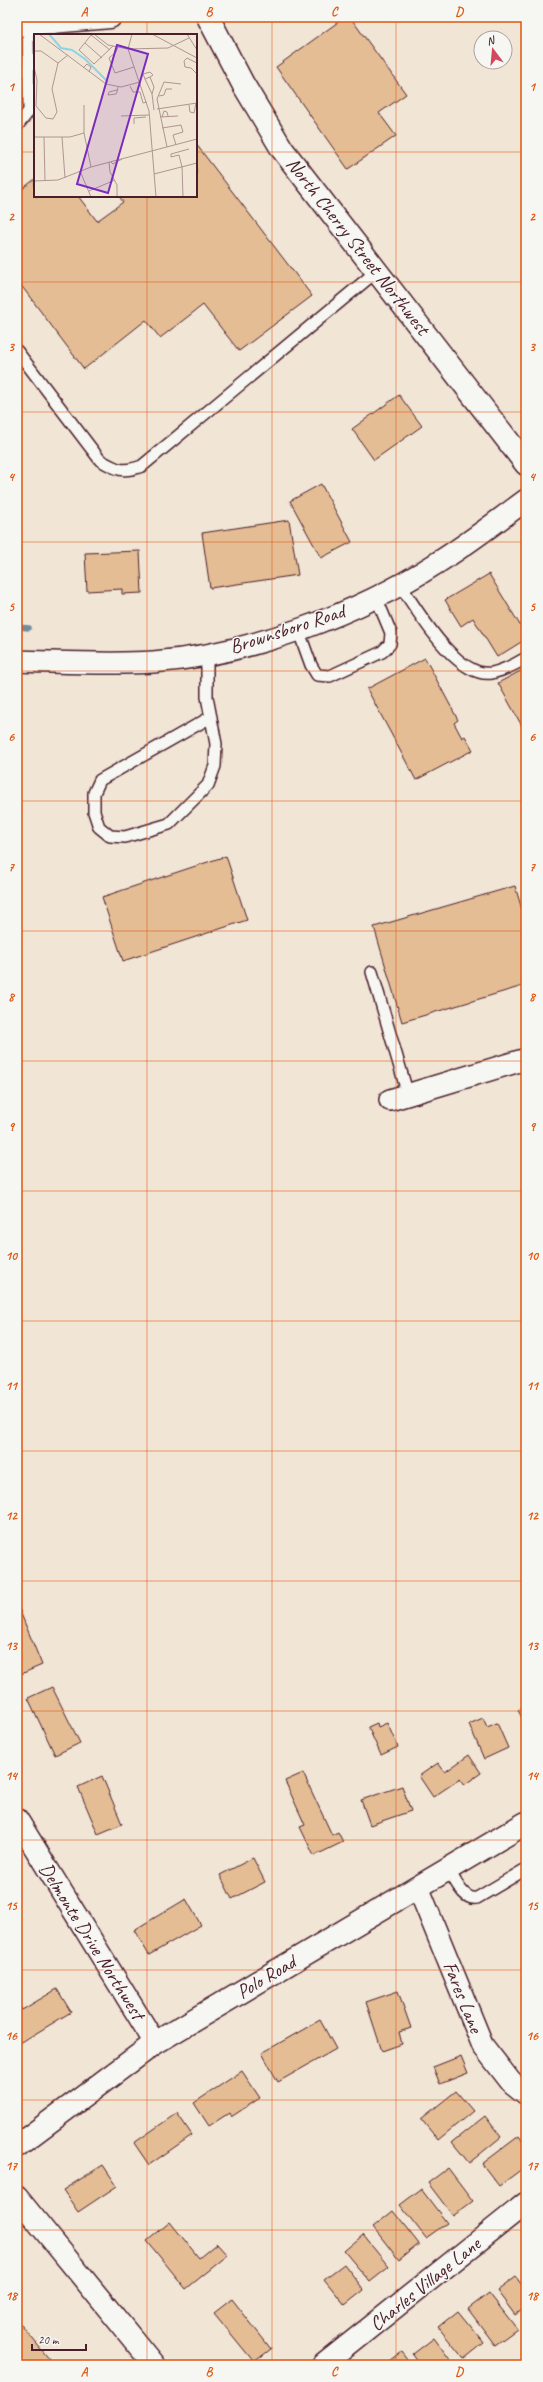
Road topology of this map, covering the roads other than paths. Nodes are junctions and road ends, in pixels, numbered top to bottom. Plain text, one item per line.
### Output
1 (110, 17) edge
2 (208, 17) edge
3 (58, 19) edge
4 (22, 25) edge
5 (17, 126) edge
6 (377, 271) junction
7 (17, 350) edge
8 (526, 464) edge
9 (526, 500) edge
10 (400, 585) junction
11 (376, 597) junction
12 (298, 628) junction
13 (207, 654) junction
14 (526, 658) edge
15 (17, 661) edge
16 (211, 717) junction
17 (372, 972) dead end
18 (526, 1060) edge
19 (399, 1097) joint
20 (17, 1819) edge
21 (526, 1823) edge
22 (448, 1869) junction
23 (526, 1869) edge
24 (418, 1887) junction
25 (155, 2043) junction
26 (526, 2094) edge
27 (17, 2146) edge
28 (17, 2197) edge
29 (526, 2203) edge
30 (154, 2365) edge
31 (324, 2365) edge

1 - 3 main road
2 - 6 main road, North Cherry Street Northwest
3 - 4 main road
4 - 5 lane
6 - 7 lane
6 - 8 main road, North Cherry Street Northwest
9 - 10 street, Brownsboro Road
10 - 11 street, Brownsboro Road
10 - 14 lane
11 - 12 street, Brownsboro Road
11 - 12 lane
12 - 13 street, Brownsboro Road
13 - 15 street, Brownsboro Road
13 - 16 lane
16 - 16 lane
17 - 19 lane
18 - 19 street
20 - 25 street, Delmonte Drive Northwest
21 - 22 main road, Polo Road
22 - 23 lane
22 - 24 main road, Polo Road
24 - 25 main road, Polo Road
24 - 26 street, Fares Lane
25 - 27 main road, Polo Road
28 - 30 street
29 - 31 street, Charles Village Lane

